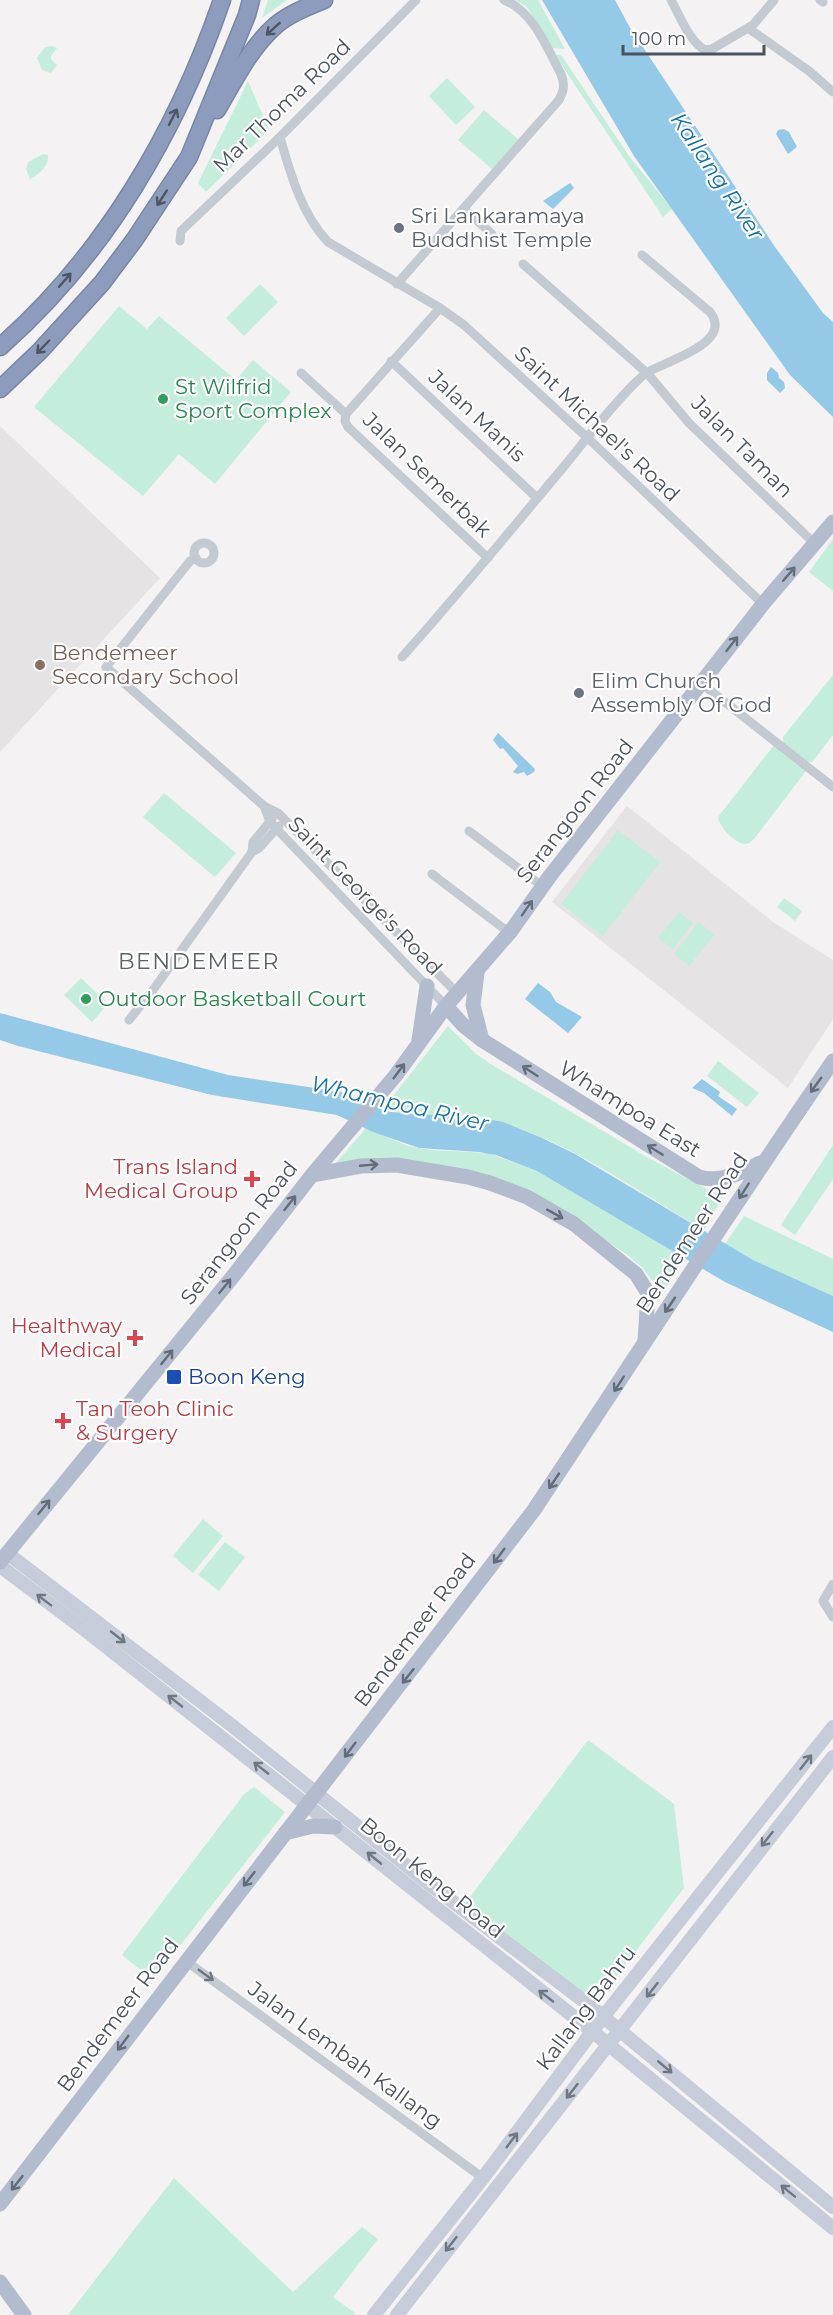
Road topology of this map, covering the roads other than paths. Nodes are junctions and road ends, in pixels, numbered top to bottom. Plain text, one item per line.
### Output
1 (222, 0) edge
2 (251, 0) edge
3 (324, 0) edge
4 (416, 0) edge
5 (504, 0) edge
6 (671, 0) edge
7 (774, 0) edge
8 (748, 28) junction
9 (833, 92) edge
10 (280, 137) junction
11 (189, 157) junction
12 (464, 209) junction
13 (492, 234) dead end
14 (180, 242) dead end
15 (642, 255) dead end
16 (523, 264) dead end
17 (397, 284) junction
18 (440, 308) junction
19 (0, 347) edge
20 (392, 361) junction
21 (302, 373) dead end
22 (647, 373) junction
23 (0, 389) edge
24 (346, 414) junction
25 (587, 437) junction
26 (537, 498) junction
27 (833, 522) edge
28 (814, 544) junction
29 (196, 558) dead end
30 (488, 558) junction
31 (763, 604) junction
32 (402, 657) dead end
33 (702, 684) junction
34 (833, 787) edge
35 (264, 806) junction
36 (282, 816) junction
37 (274, 825) junction
38 (469, 831) dead end
39 (266, 841) junction
40 (290, 842) junction
41 (252, 852) junction
42 (432, 874) dead end
43 (542, 886) junction
44 (511, 931) junction
45 (478, 970) junction
46 (427, 986) junction
47 (457, 993) junction
48 (446, 1006) junction
49 (129, 1020) dead end
50 (482, 1040) junction
51 (419, 1043) junction
52 (833, 1061) edge
53 (763, 1162) junction
54 (312, 1175) junction
55 (645, 1344) junction
56 (2, 1557) edge
57 (833, 1584) edge
58 (833, 1617) edge
59 (833, 1727) edge
60 (833, 1757) edge
61 (312, 1799) junction
62 (336, 1827) junction
63 (285, 1833) junction
64 (186, 1961) junction
65 (603, 2017) junction
66 (620, 2030) junction
67 (592, 2032) junction
68 (608, 2045) junction
69 (483, 2178) junction
70 (0, 2204) edge
71 (833, 2207) edge
72 (833, 2228) edge
73 (0, 2282) edge
74 (24, 2315) edge
75 (374, 2315) edge
76 (397, 2315) edge

19 -> 1 highway
2 - 11 highway
3 -> 11 highway
4 - 10 street, Mar Thoma Road
5 - 12 street
6 - 8 street
7 - 8 street
8 - 9 street
10 - 14 street, Mar Thoma Road
10 - 17 street, Saint Michael's Road
11 -> 23 highway
12 - 13 street
12 - 17 street
15 - 22 street
16 - 22 street, Jalan Taman
17 - 18 street, Saint Michael's Road
18 - 20 street, Jalan Semerbak
18 - 25 street, Saint Michael's Road
20 - 24 street, Jalan Semerbak
20 - 26 street, Jalan Manis
21 - 24 street
22 - 25 street
22 - 28 street, Jalan Taman
24 - 30 street, Jalan Semerbak
25 - 26 street
25 - 31 street, Saint Michael's Road
26 - 30 street
27 - 28 main road, Serangoon Road
31 -> 28 main road, Serangoon Road
29 - 35 street, Saint George's Road
30 - 32 street
33 -> 31 main road, Serangoon Road
33 - 34 street
33 - 43 main road, Serangoon Road
35 - 36 street, Saint George's Road
35 - 37 street, Saint George's Road
36 - 37 street
36 - 47 street, Saint George's Road
37 - 39 street
37 - 40 street, Saint George's Road
37 - 41 street
38 - 43 street
39 - 40 street
39 - 41 street
40 - 46 street, Saint George's Road
41 - 49 street
42 - 44 street
44 -> 43 main road, Serangoon Road
44 - 45 main road, Serangoon Road
45 - 47 main road, Serangoon Road
45 - 50 main road
46 - 48 street, Saint George's Road
46 - 51 main road
47 - 48 main road, Serangoon Road
48 - 50 main road, Whampoa East
48 - 51 main road, Serangoon Road
53 -> 50 main road, Whampoa East
54 -> 51 main road, Serangoon Road
52 -> 53 main road, Bendemeer Road
53 -> 55 main road, Bendemeer Road
54 -> 55 main road
56 -> 54 main road, Serangoon Road
55 -> 61 main road, Bendemeer Road
56 - 61 main road, Boon Keng Road
57 - 58 street
65 -> 59 main road, Kallang Bahru
60 -> 66 main road, Kallang Bahru
61 - 62 main road, Boon Keng Road
61 - 63 main road, Bendemeer Road
61 - 65 main road, Boon Keng Road
62 - 63 main road
67 -> 62 main road, Boon Keng Road
63 -> 64 main road, Bendemeer Road
64 -> 69 street, Jalan Lembah Kallang
64 -> 70 main road, Bendemeer Road
65 - 66 main road, Boon Keng Road
65 - 67 main road, Kallang Bahru
66 - 68 main road, Kallang Bahru
66 -> 71 main road, Boon Keng Road
67 - 68 main road, Boon Keng Road
69 -> 67 main road, Kallang Bahru
72 -> 68 main road, Boon Keng Road
68 -> 76 main road, Kallang Bahru
69 - 75 main road, Kallang Bahru
73 - 74 main road

